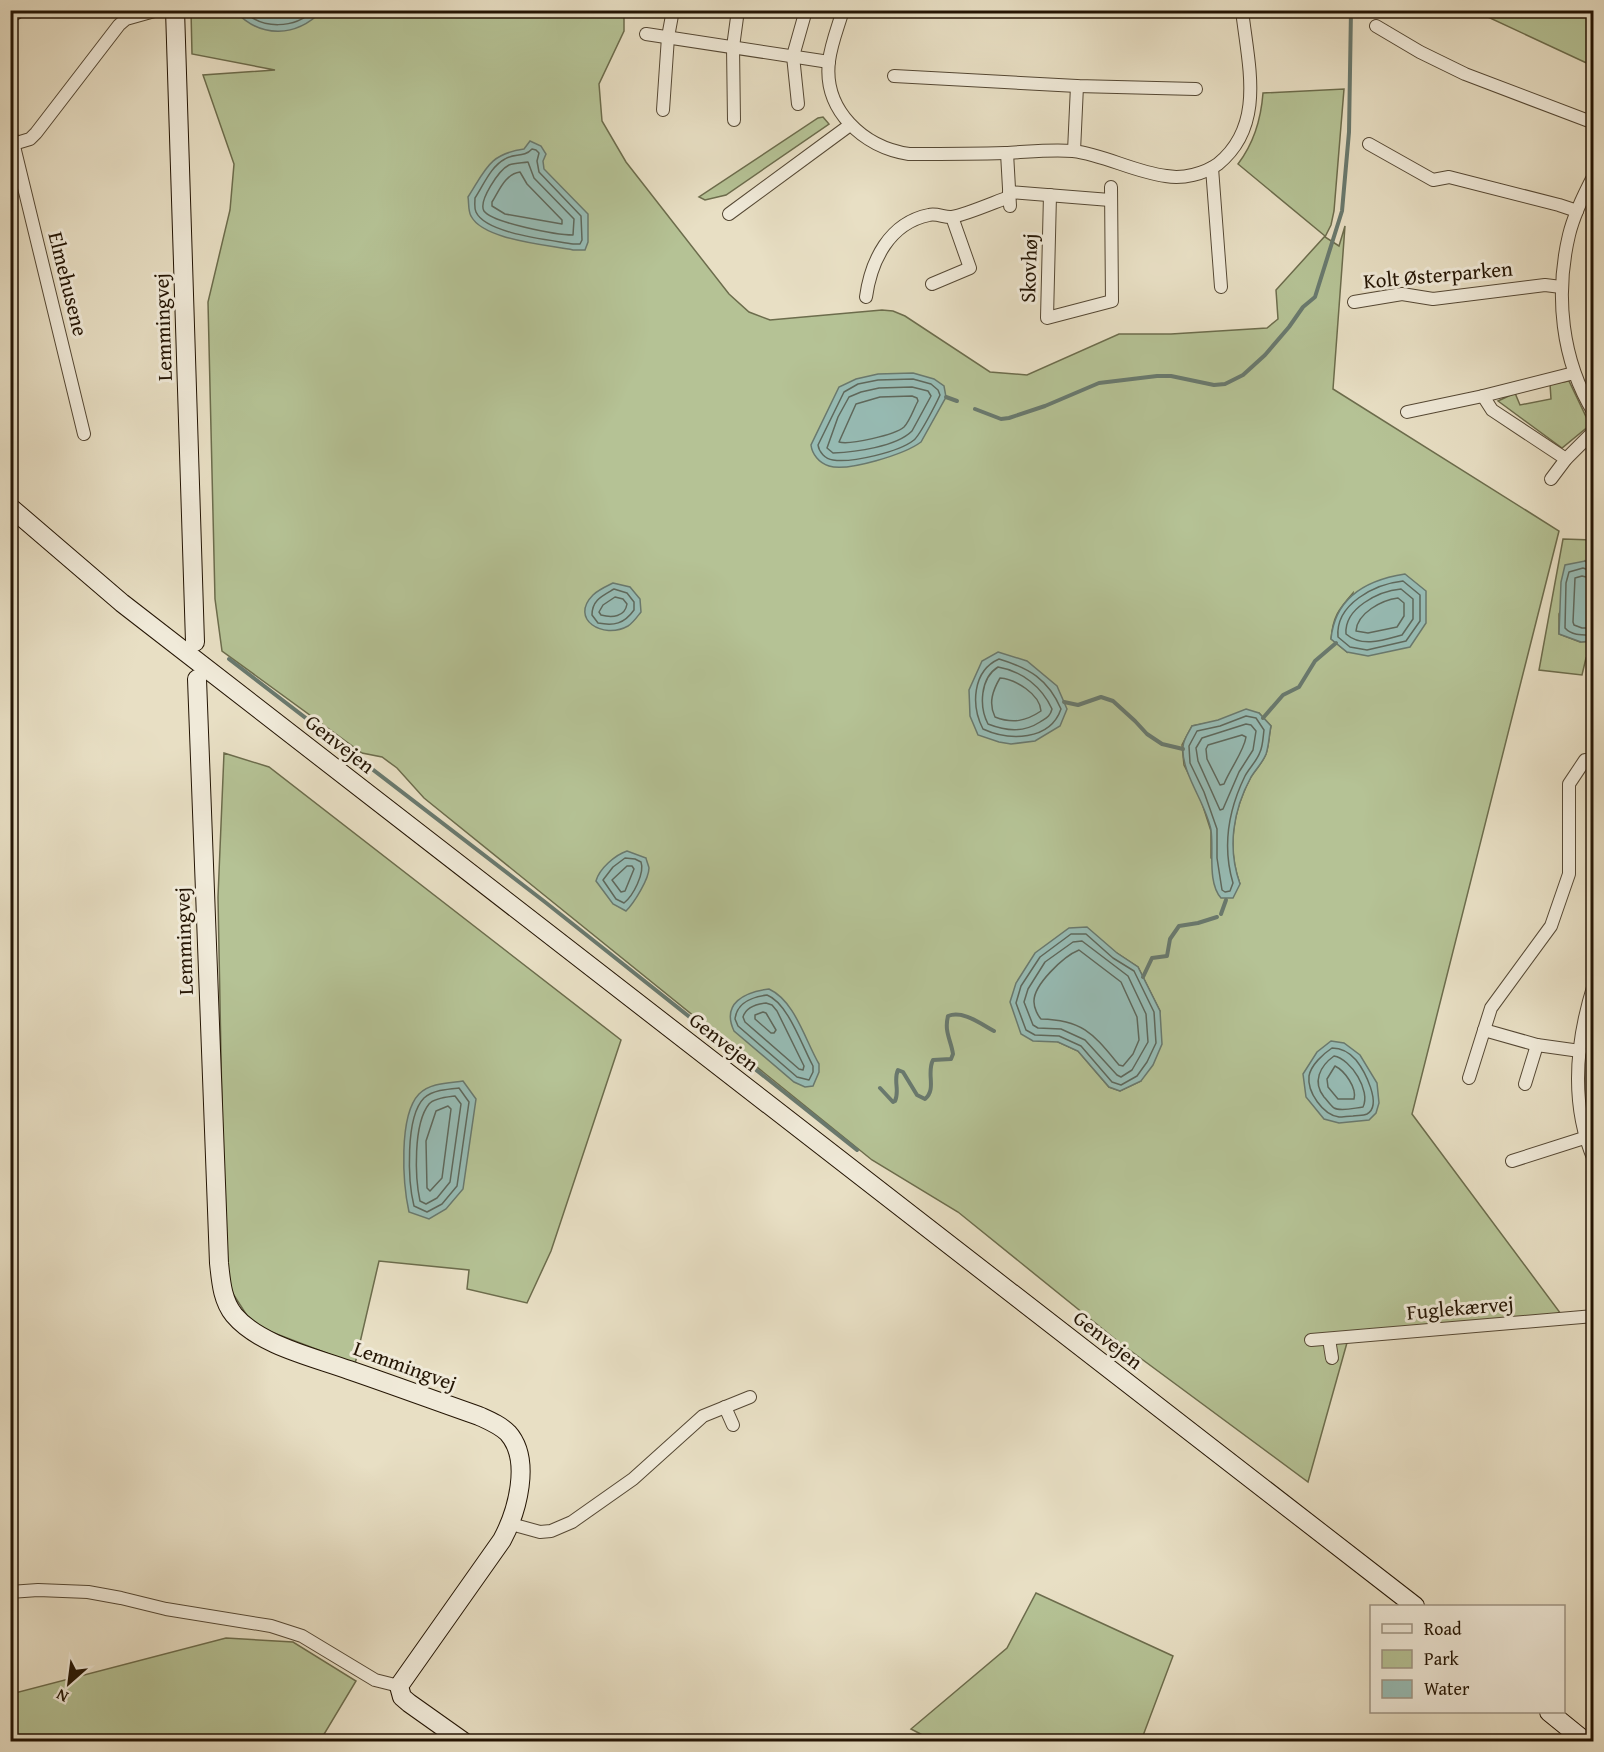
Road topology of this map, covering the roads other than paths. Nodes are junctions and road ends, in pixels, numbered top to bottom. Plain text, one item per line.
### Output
1 (21, 10) edge
2 (158, 10) edge
3 (175, 10) edge
4 (673, 10) edge
5 (738, 10) edge
6 (806, 10) edge
7 (843, 10) edge
8 (1242, 10) edge
9 (10, 17) edge
10 (1376, 26) dead end
11 (646, 34) dead end
12 (668, 37) junction
13 (733, 47) junction
14 (793, 56) junction
15 (829, 62) junction
16 (894, 76) dead end
17 (1077, 86) junction
18 (1196, 89) dead end
19 (798, 104) dead end
20 (663, 110) dead end
21 (734, 120) dead end
22 (1593, 123) edge
23 (850, 125) junction
24 (10, 130) edge
25 (12, 144) edge
26 (1369, 144) dead end
27 (1074, 152) junction
28 (1007, 153) junction
29 (1212, 168) junction
30 (1593, 175) edge
31 (1111, 187) dead end
32 (1590, 191) edge
33 (1050, 195) junction
34 (1010, 198) junction
35 (1110, 200) junction
36 (1577, 211) junction
37 (729, 214) dead end
38 (952, 217) junction
39 (932, 284) dead end
40 (1561, 286) junction
41 (1221, 287) dead end
42 (866, 297) dead end
43 (1354, 302) dead end
44 (1574, 373) junction
45 (1483, 396) junction
46 (1592, 407) edge
47 (1407, 412) dead end
48 (1593, 431) edge
49 (84, 434) dead end
50 (1566, 459) junction
51 (1551, 479) dead end
52 (10, 507) edge
53 (195, 642) dead end
54 (197, 679) dead end
55 (1593, 760) edge
56 (1593, 984) edge
57 (1588, 1029) edge
58 (1484, 1030) junction
59 (1537, 1045) junction
60 (1580, 1051) junction
61 (1469, 1078) dead end
62 (1525, 1084) dead end
63 (1584, 1138) junction
64 (1512, 1161) dead end
65 (1593, 1161) edge
66 (1593, 1316) edge
67 (1329, 1339) junction
68 (1311, 1340) dead end
69 (1332, 1358) dead end
70 (750, 1397) dead end
71 (725, 1407) junction
72 (733, 1425) dead end
73 (511, 1524) junction
74 (10, 1592) edge
75 (1414, 1605) edge
76 (399, 1686) junction
77 (1550, 1713) edge
78 (464, 1742) edge
79 (1586, 1742) edge

1 - 9 street
2 - 25 street
3 - 53 street, Lemmingvej
4 - 12 street
5 - 13 street
6 - 14 street
7 - 15 street
8 - 29 street
10 - 22 street
11 - 12 street
12 - 13 street
12 - 20 street
13 - 14 street
13 - 21 street
14 - 15 street
14 - 19 street
15 - 23 street
16 - 17 street
17 - 18 street
17 - 27 street
23 - 28 street
23 - 37 street
24 - 25 street, Elmehusene
25 - 49 street, Elmehusene
26 - 36 street
27 - 28 street
27 - 29 street
28 - 34 street
29 - 41 street
30 - 32 street
31 - 35 street, Skovhøj
32 - 36 street
33 - 34 street
33 - 35 street
33 - 35 street, Skovhøj
34 - 38 street
36 - 40 street
38 - 39 street
38 - 42 street
40 - 43 street, Kolt Østerparken
40 - 44 street
44 - 45 street
44 - 46 street
45 - 47 street
45 - 50 street
48 - 50 street
50 - 51 street
52 - 75 street, Genvejen
54 - 73 street, Lemmingvej
55 - 58 street
56 - 57 street
57 - 60 street
58 - 59 street
58 - 61 street
59 - 60 street
59 - 62 street
60 - 63 street
63 - 64 street
63 - 65 street
66 - 67 street, Fuglekærvej
67 - 68 street, Fuglekærvej
67 - 69 street
70 - 71 street
71 - 72 street
71 - 73 street
73 - 76 street, Lemmingvej
74 - 76 street
76 - 78 street
77 - 79 street

